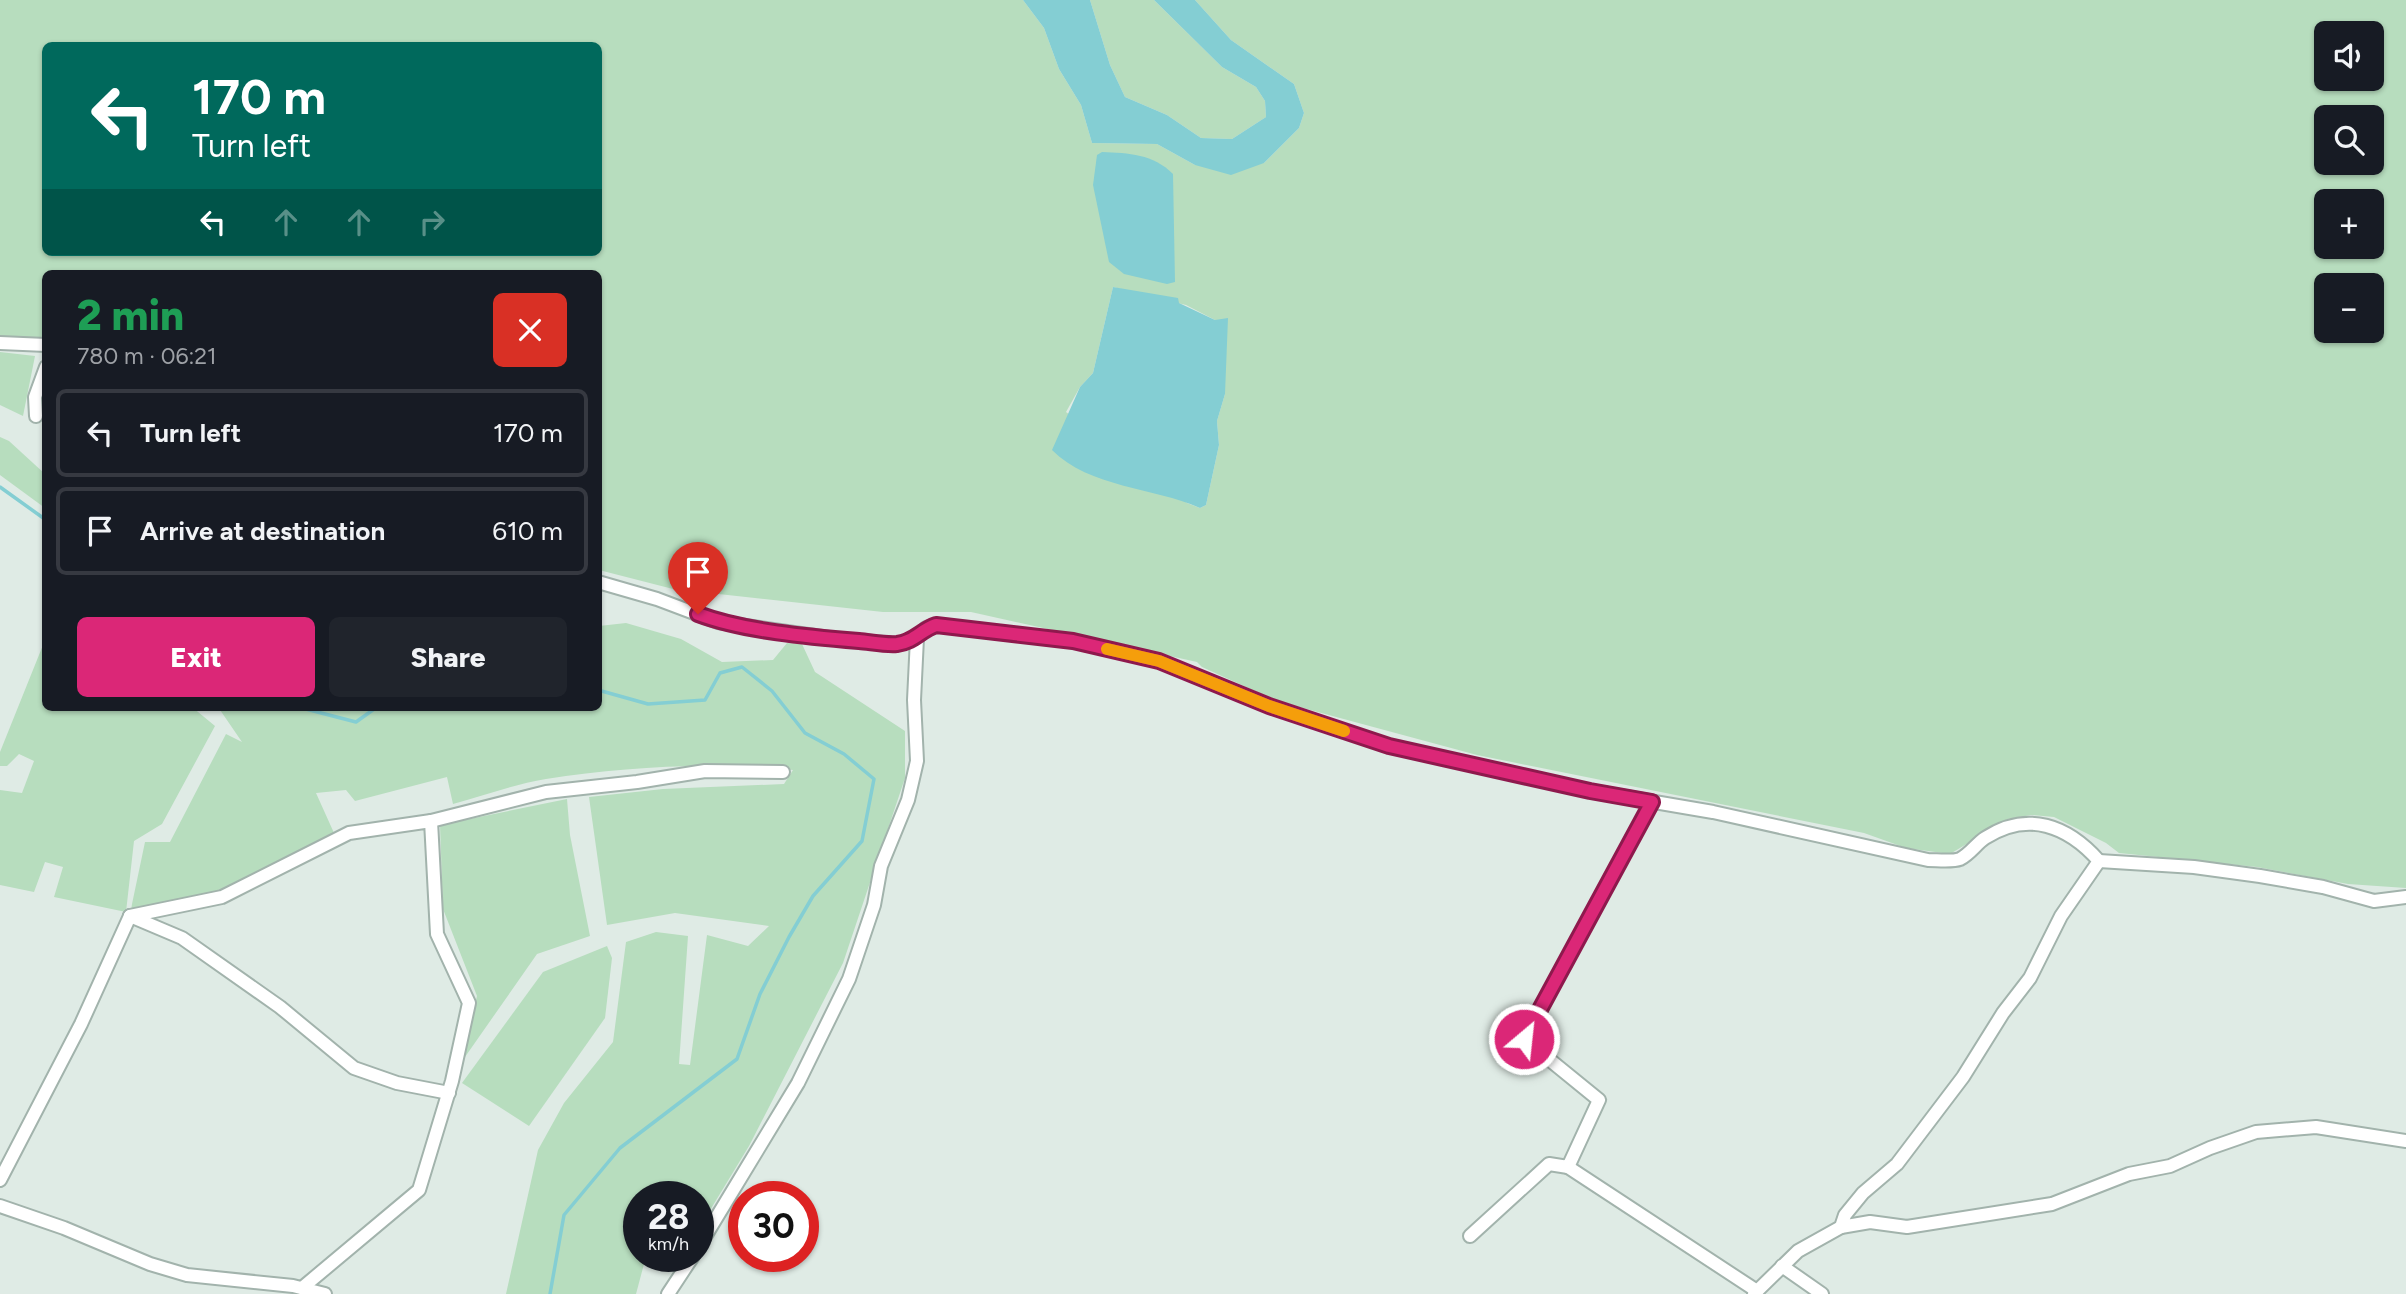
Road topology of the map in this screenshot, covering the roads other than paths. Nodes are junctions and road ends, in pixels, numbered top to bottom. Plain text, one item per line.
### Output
1 (0, 343) edge
2 (42, 345) edge
3 (42, 378) edge
4 (36, 416) dead end
5 (602, 583) edge
6 (917, 638) junction
7 (783, 772) dead end
8 (1652, 802) junction
9 (430, 821) junction
10 (2099, 861) junction
11 (2406, 897) edge
12 (130, 916) junction
13 (449, 1094) junction
14 (2406, 1141) edge
15 (1568, 1167) junction
16 (0, 1180) edge
17 (0, 1206) edge
18 (714, 1222) edge
19 (1841, 1227) junction
20 (1470, 1236) dead end
21 (1782, 1266) junction
22 (682, 1272) edge
23 (302, 1288) junction
24 (1756, 1292) edge
25 (325, 1294) edge
26 (668, 1294) edge
27 (1822, 1294) edge

1 - 2 street
3 - 4 street
5 - 6 street
6 - 8 street
6 - 18 street
7 - 9 street
8 - 10 street
8 - 15 street
9 - 12 street
9 - 13 street
10 - 11 street
10 - 19 street
12 - 13 street
12 - 16 street
13 - 23 street
14 - 19 street
15 - 20 street
15 - 24 street
17 - 23 street
19 - 21 street
21 - 24 street
21 - 27 street
22 - 26 street
23 - 25 street

